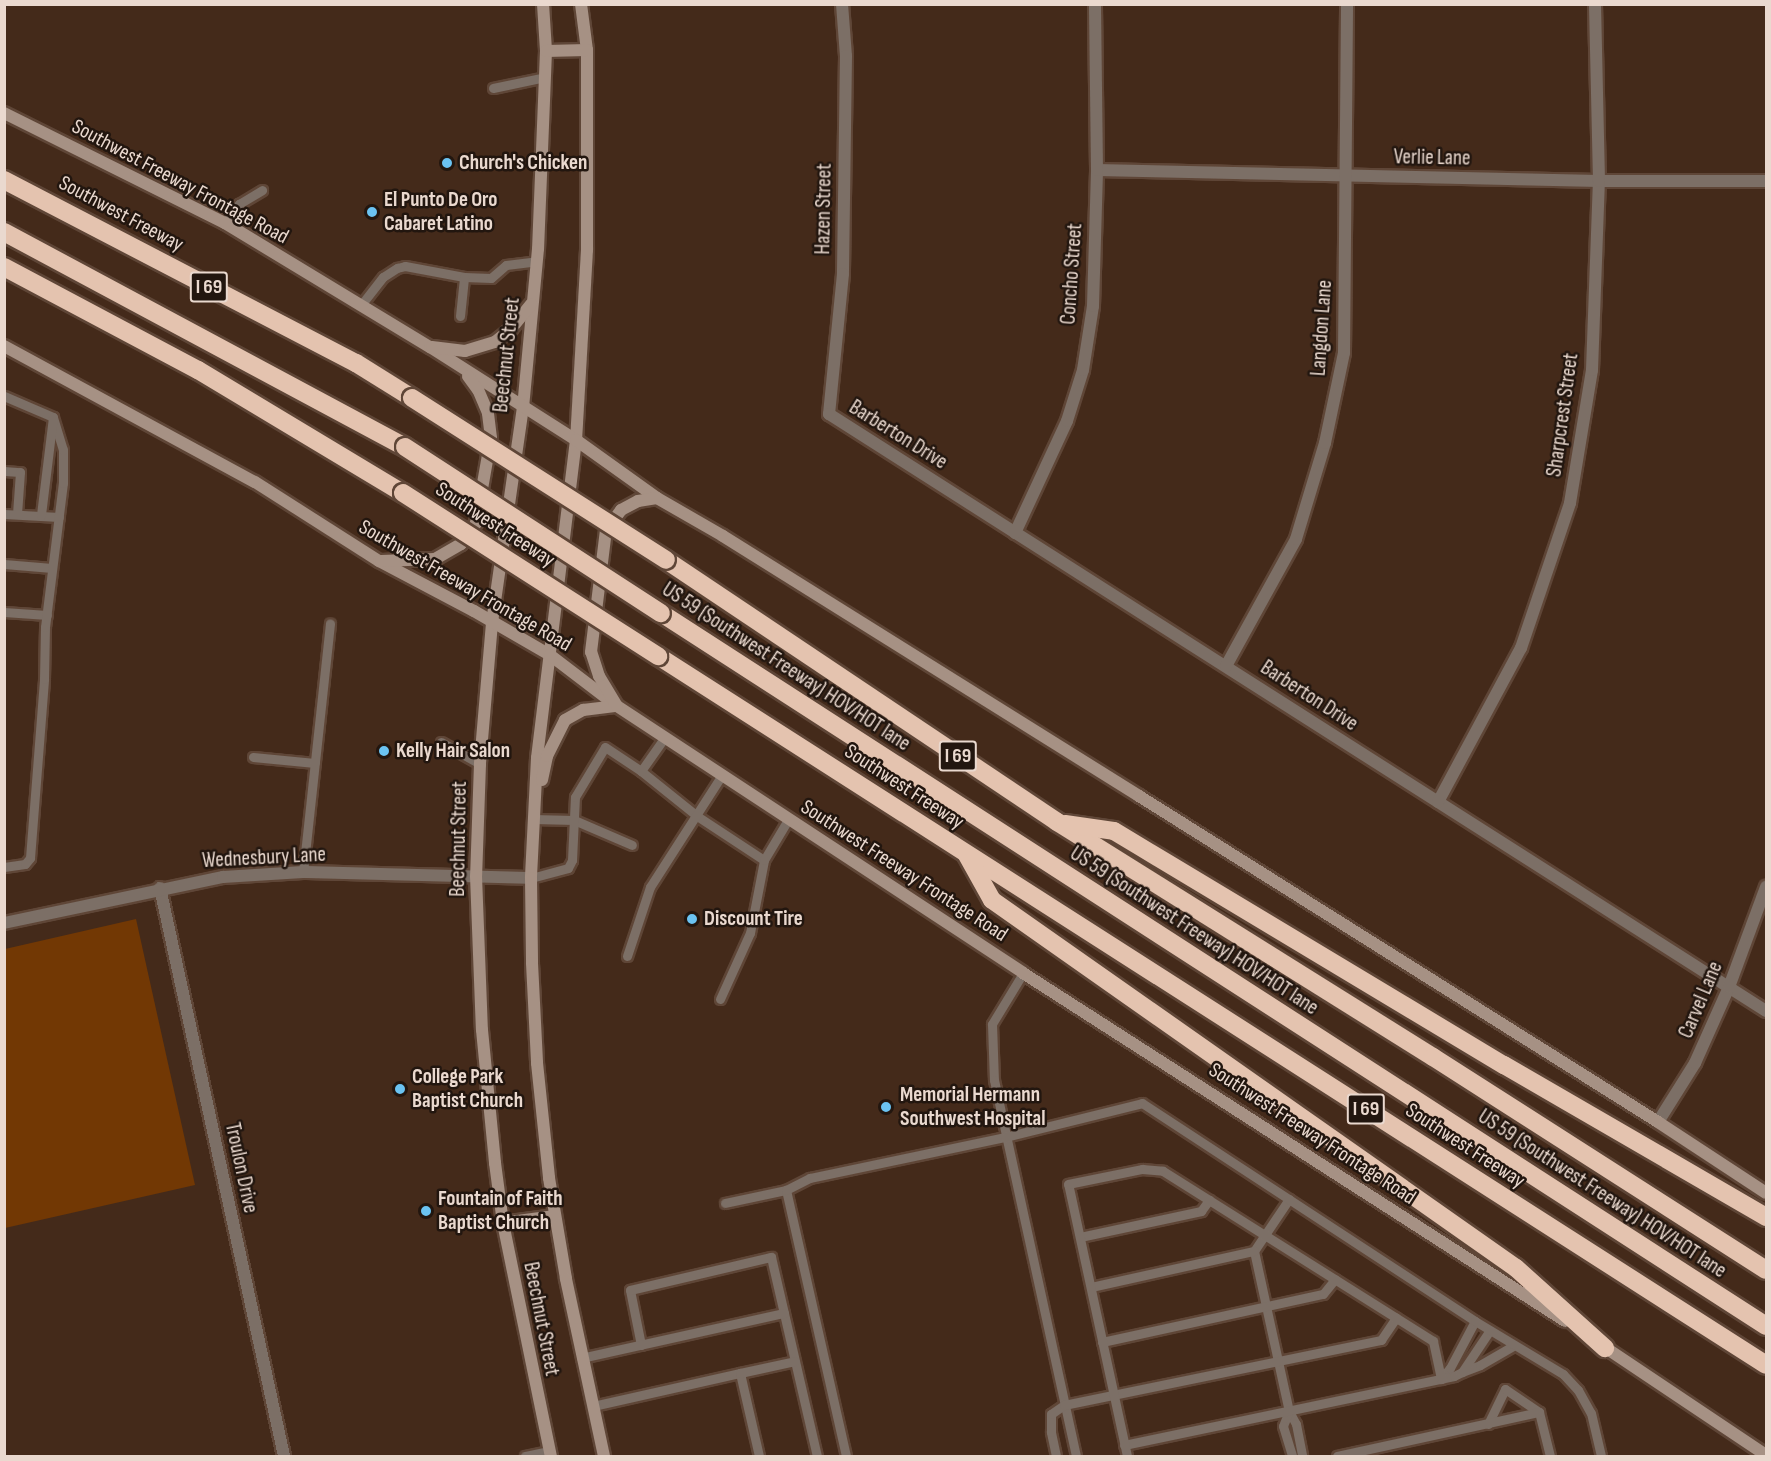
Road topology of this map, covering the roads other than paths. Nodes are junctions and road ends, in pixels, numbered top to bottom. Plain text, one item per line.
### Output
1 (543, 4) edge
2 (581, 4) edge
3 (842, 4) edge
4 (1095, 4) edge
5 (1347, 4) edge
6 (1595, 4) edge
7 (587, 50) junction
8 (546, 51) junction
9 (545, 76) junction
10 (493, 88) dead end
11 (4, 113) edge
12 (1097, 170) junction
13 (1347, 176) junction
14 (4, 180) edge
15 (1599, 181) junction
16 (1767, 181) edge
17 (262, 190) dead end
18 (225, 223) junction
19 (4, 232) edge
20 (537, 261) junction
21 (4, 267) edge
22 (464, 277) junction
23 (532, 303) junction
24 (361, 305) junction
25 (460, 316) dead end
26 (4, 346) edge
27 (430, 347) junction
28 (464, 370) junction
29 (4, 396) edge
30 (523, 407) junction
31 (829, 414) joint
32 (53, 417) junction
33 (576, 440) junction
34 (4, 471) edge
35 (657, 498) junction
36 (4, 514) edge
37 (17, 514) junction
38 (41, 515) junction
39 (59, 517) junction
40 (1015, 532) junction
41 (379, 561) junction
42 (4, 564) edge
43 (52, 568) junction
44 (4, 612) edge
45 (46, 615) junction
46 (330, 623) dead end
47 (492, 623) junction
48 (550, 655) junction
49 (1226, 666) junction
50 (617, 706) junction
51 (665, 737) junction
52 (441, 742) dead end
53 (253, 757) dead end
54 (315, 763) junction
55 (480, 764) junction
56 (641, 771) junction
57 (722, 775) junction
58 (1438, 802) junction
59 (697, 816) junction
60 (789, 818) junction
61 (533, 819) junction
62 (574, 820) junction
63 (1057, 822) junction
64 (632, 845) dead end
65 (966, 853) junction
66 (764, 860) junction
67 (4, 867) edge
68 (303, 872) junction
69 (476, 876) junction
70 (531, 878) junction
71 (1767, 887) edge
72 (160, 888) junction
73 (4, 923) edge
74 (627, 956) dead end
75 (1023, 973) junction
76 (1729, 987) junction
77 (720, 999) dead end
78 (1767, 1011) edge
79 (1658, 1122) junction
80 (1005, 1137) junction
81 (786, 1190) junction
82 (1767, 1193) edge
83 (1289, 1199) junction
84 (1209, 1200) junction
85 (725, 1203) dead end
86 (555, 1216) junction
87 (1767, 1217) edge
88 (503, 1223) junction
89 (1265, 1236) junction
90 (1080, 1237) junction
91 (1254, 1251) junction
92 (1767, 1270) edge
93 (1335, 1280) junction
94 (1090, 1287) junction
95 (1266, 1306) junction
96 (784, 1313) junction
97 (1396, 1318) junction
98 (1475, 1321) junction
99 (1767, 1326) edge
100 (1490, 1330) junction
101 (1102, 1342) junction
102 (641, 1345) junction
103 (1514, 1345) junction
104 (1605, 1348) junction
105 (582, 1358) junction
106 (795, 1361) junction
107 (1278, 1361) junction
108 (1767, 1365) edge
109 (1462, 1372) junction
110 (740, 1373) junction
111 (1441, 1379) junction
112 (1114, 1395) junction
113 (1064, 1405) junction
114 (593, 1406) junction
115 (1289, 1411) junction
116 (1539, 1412) junction
117 (1488, 1424) junction
118 (1124, 1445) junction
119 (550, 1454) edge
120 (1767, 1455) edge
121 (284, 1456) edge
122 (525, 1456) edge
123 (604, 1456) edge
124 (759, 1456) edge
125 (817, 1456) edge
126 (846, 1456) edge
127 (1056, 1456) edge
128 (1076, 1456) edge
129 (1127, 1456) edge
130 (1292, 1456) edge
131 (1302, 1456) edge
132 (1337, 1456) edge
133 (1550, 1456) edge
134 (1600, 1456) edge

1 - 8 main road, Beechnut Street
2 - 7 main road, Beechnut Street
3 - 31 street, Hazen Street
4 - 12 street, Concho Street
5 - 13 street, Langdon Lane
6 - 15 street, Sharpcrest Street
7 - 8 main road
7 - 33 main road, Beechnut Street
8 - 9 main road, Beechnut Street
9 - 10 lane
9 - 20 main road, Beechnut Street
11 - 18 main road, Southwest Freeway Frontage Road
12 - 13 street, Verlie Lane
12 - 40 street, Concho Street
13 - 15 street, Verlie Lane
13 - 49 street, Langdon Lane
14 - 63 highway, Southwest Freeway / I 69, bridge
15 - 16 street, Verlie Lane
15 - 58 street, Sharpcrest Street
17 - 18 lane
18 - 24 main road, Southwest Freeway Frontage Road
19 - 99 highway, US 59 (Southwest Freeway) HOV/HOT lane, bridge
20 - 22 lane
20 - 23 main road, Beechnut Street
21 - 65 highway, Southwest Freeway / I 69, bridge
22 - 24 lane
22 - 25 lane
23 - 27 main road
23 - 30 main road, Beechnut Street
24 - 27 main road, Southwest Freeway Frontage Road
26 - 41 main road, Southwest Freeway Frontage Road
27 - 28 main road, Southwest Freeway Frontage Road
28 - 30 main road, Southwest Freeway Frontage Road
28 - 41 main road
29 - 32 lane
30 - 33 main road, Southwest Freeway Frontage Road
30 - 47 main road, Beechnut Street
31 - 40 street, Barberton Drive
32 - 38 lane
32 - 39 lane
33 - 35 main road, Southwest Freeway Frontage Road
33 - 48 main road, Beechnut Street
34 - 37 lane
35 - 50 main road
35 - 79 main road, Southwest Freeway Frontage Road
36 - 37 lane
37 - 38 lane
38 - 39 lane
39 - 43 lane
40 - 49 street, Barberton Drive
41 - 47 main road, Southwest Freeway Frontage Road
42 - 43 lane
43 - 45 lane
44 - 45 lane
45 - 67 lane
46 - 54 lane
47 - 48 main road, Southwest Freeway Frontage Road
47 - 55 main road, Beechnut Street
48 - 50 main road, Southwest Freeway Frontage Road
48 - 61 main road, Beechnut Street
49 - 58 street, Barberton Drive
50 - 51 main road, Southwest Freeway Frontage Road
50 - 61 main road
51 - 56 lane
51 - 57 main road, Southwest Freeway Frontage Road
52 - 55 lane
53 - 54 lane
54 - 68 lane
55 - 69 main road, Beechnut Street
56 - 59 lane
56 - 62 lane
57 - 59 lane
57 - 60 main road, Southwest Freeway Frontage Road
58 - 76 street, Barberton Drive
59 - 66 lane
59 - 74 lane
60 - 66 lane
60 - 75 main road, Southwest Freeway Frontage Road
61 - 62 lane
61 - 70 main road, Beechnut Street
62 - 64 lane
62 - 70 lane
63 - 87 highway
63 - 92 highway, Southwest Freeway / I 69
65 - 104 highway
65 - 108 highway, Southwest Freeway / I 69
66 - 77 lane
68 - 69 street, Wednesbury Lane
68 - 72 street, Wednesbury Lane
69 - 70 street, Wednesbury Lane
69 - 88 main road, Beechnut Street
70 - 86 main road, Beechnut Street
71 - 76 street, Carvel Lane
72 - 73 street, Wednesbury Lane
72 - 121 street, Troulon Drive
75 - 80 lane
75 - 104 main road, Southwest Freeway Frontage Road
76 - 78 street, Barberton Drive
76 - 79 street, Carvel Lane
79 - 82 main road, Southwest Freeway Frontage Road
80 - 81 lane
80 - 83 lane
80 - 113 lane
81 - 85 lane
81 - 126 lane
83 - 89 lane
83 - 98 lane
84 - 89 lane
84 - 90 lane
84 - 90 lane
86 - 88 main road
86 - 105 main road, Beechnut Street
88 - 119 main road, Beechnut Street
89 - 91 lane
89 - 93 lane
90 - 94 lane
91 - 94 lane
91 - 95 lane
93 - 95 lane
93 - 97 lane
94 - 101 lane
95 - 101 lane
95 - 107 lane
96 - 102 lane
96 - 102 lane
96 - 106 lane
97 - 107 lane
97 - 111 lane
98 - 100 lane
98 - 111 lane
100 - 103 lane
100 - 109 lane
101 - 112 lane
102 - 105 lane
103 - 109 lane
103 - 134 lane
104 - 120 main road, Southwest Freeway Frontage Road
105 - 114 main road, Beechnut Street
106 - 110 lane
106 - 125 lane
107 - 112 lane
107 - 115 lane
109 - 111 lane
110 - 114 lane
110 - 124 lane
111 - 115 lane
112 - 113 lane
112 - 118 lane
113 - 127 lane
113 - 128 lane
114 - 123 main road, Beechnut Street
115 - 118 lane
115 - 130 lane
115 - 131 lane
116 - 117 lane
116 - 117 lane
116 - 133 lane
117 - 132 lane
118 - 129 lane
119 - 122 lane

